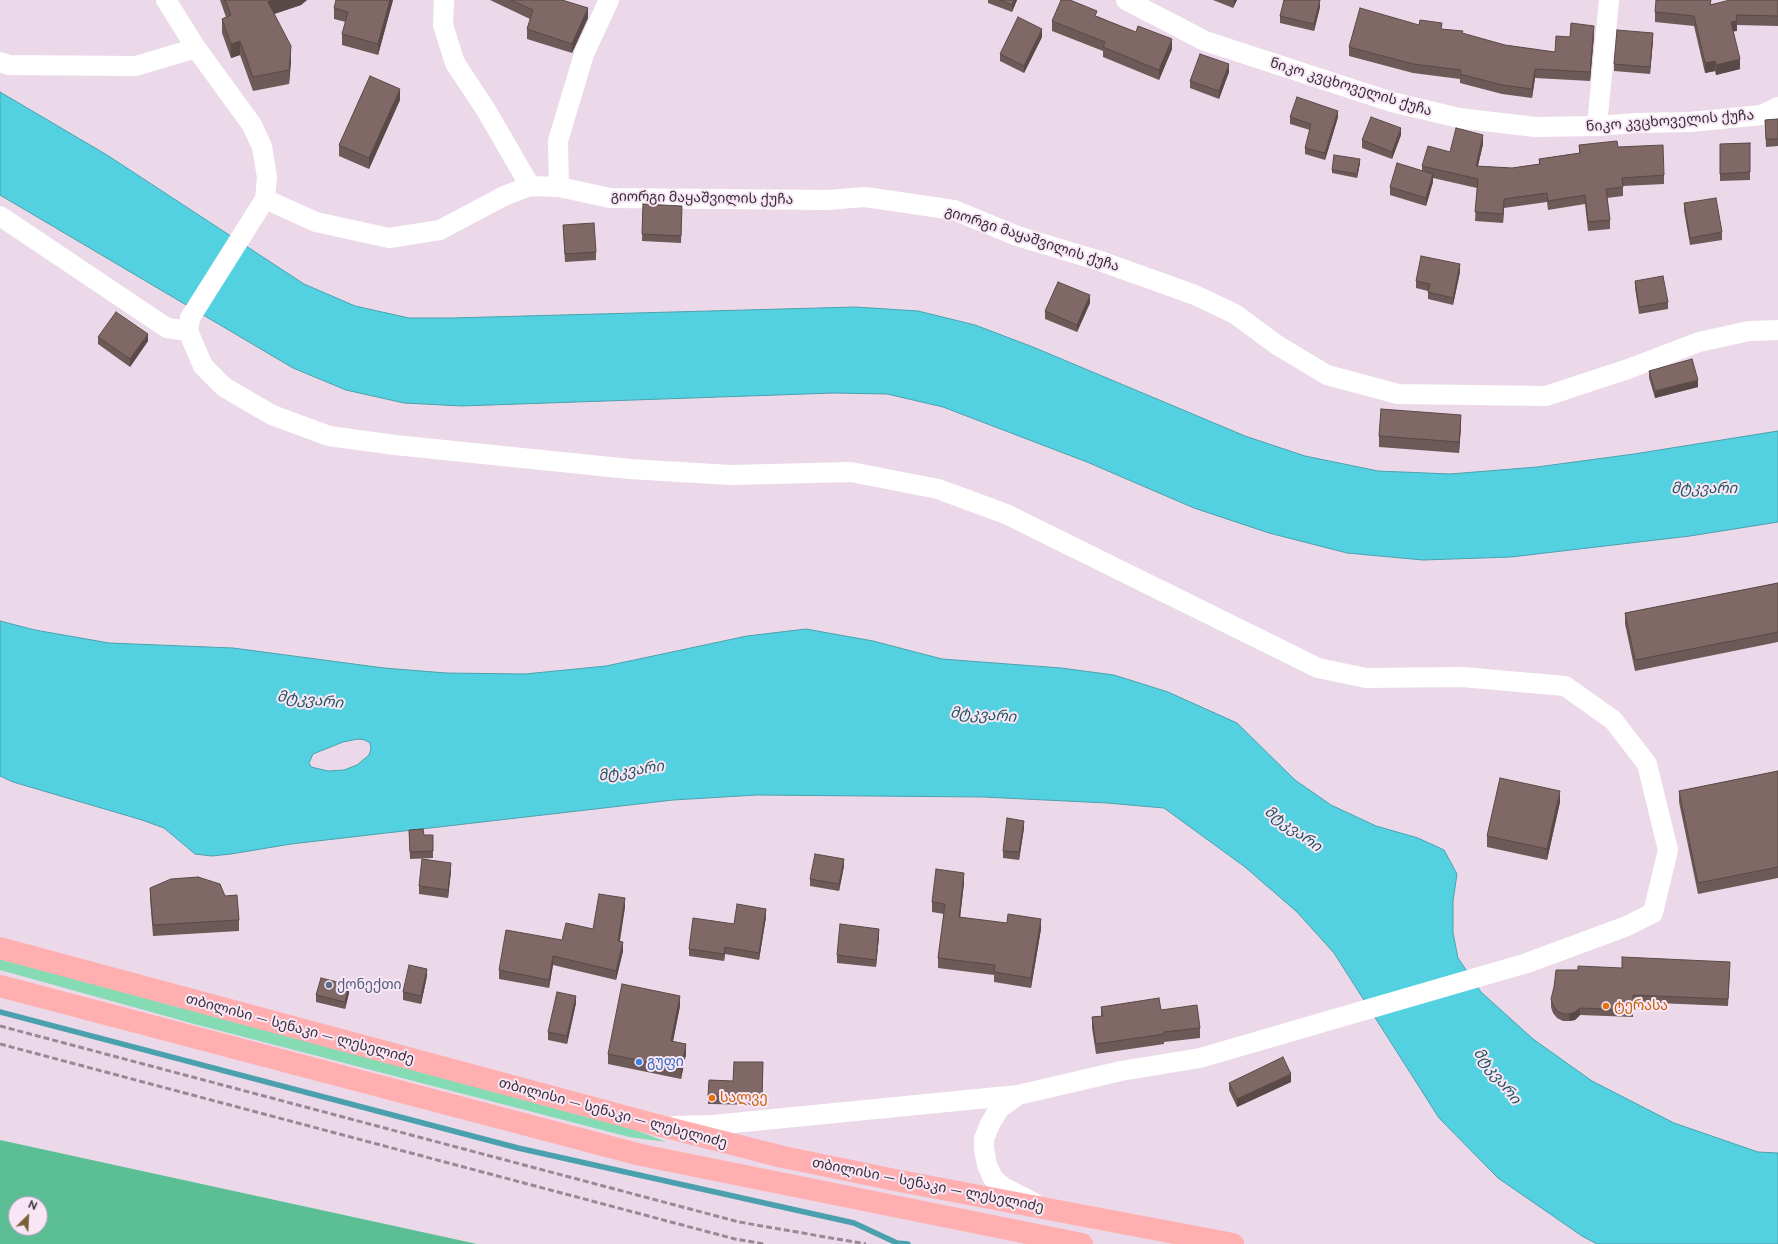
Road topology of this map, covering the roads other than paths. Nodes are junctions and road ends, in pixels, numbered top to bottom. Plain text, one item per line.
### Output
1 (166, 0) edge
2 (444, 0) edge
3 (609, 0) edge
4 (1126, 0) edge
5 (1610, 0) edge
6 (196, 48) junction
7 (0, 62) edge
8 (1778, 107) edge
9 (1596, 126) junction
10 (530, 186) junction
11 (559, 187) junction
12 (265, 199) junction
13 (0, 216) edge
14 (189, 325) junction
15 (1778, 330) edge
16 (0, 948) edge
17 (0, 986) edge
18 (1018, 1095) junction
19 (661, 1126) junction
20 (1043, 1208) junction
21 (1082, 1244) edge
22 (1233, 1244) edge

1 - 6 street
2 - 10 street
3 - 11 street
4 - 9 street, ნიკო კვცხოველის ქუჩა
5 - 9 street
6 - 7 street
6 - 12 street
8 - 9 street, ნიკო კვცხოველის ქუჩა
10 - 11 street, გიორგი მაყაშვილის ქუჩა
10 - 12 street, გიორგი მაყაშვილის ქუჩა
11 - 15 street, გიორგი მაყაშვილის ქუჩა
12 - 14 street
13 - 14 street
14 - 18 street
16 - 19 highway, თბილისი — სენაკი — ლესელიძე
17 - 21 highway, თბილისი — სენაკი — ლესელიძე
18 - 19 street
18 - 20 street
19 - 20 highway, თბილისი — სენაკი — ლესელიძე
20 - 22 highway, თბილისი — სენაკი — ლესელიძე

